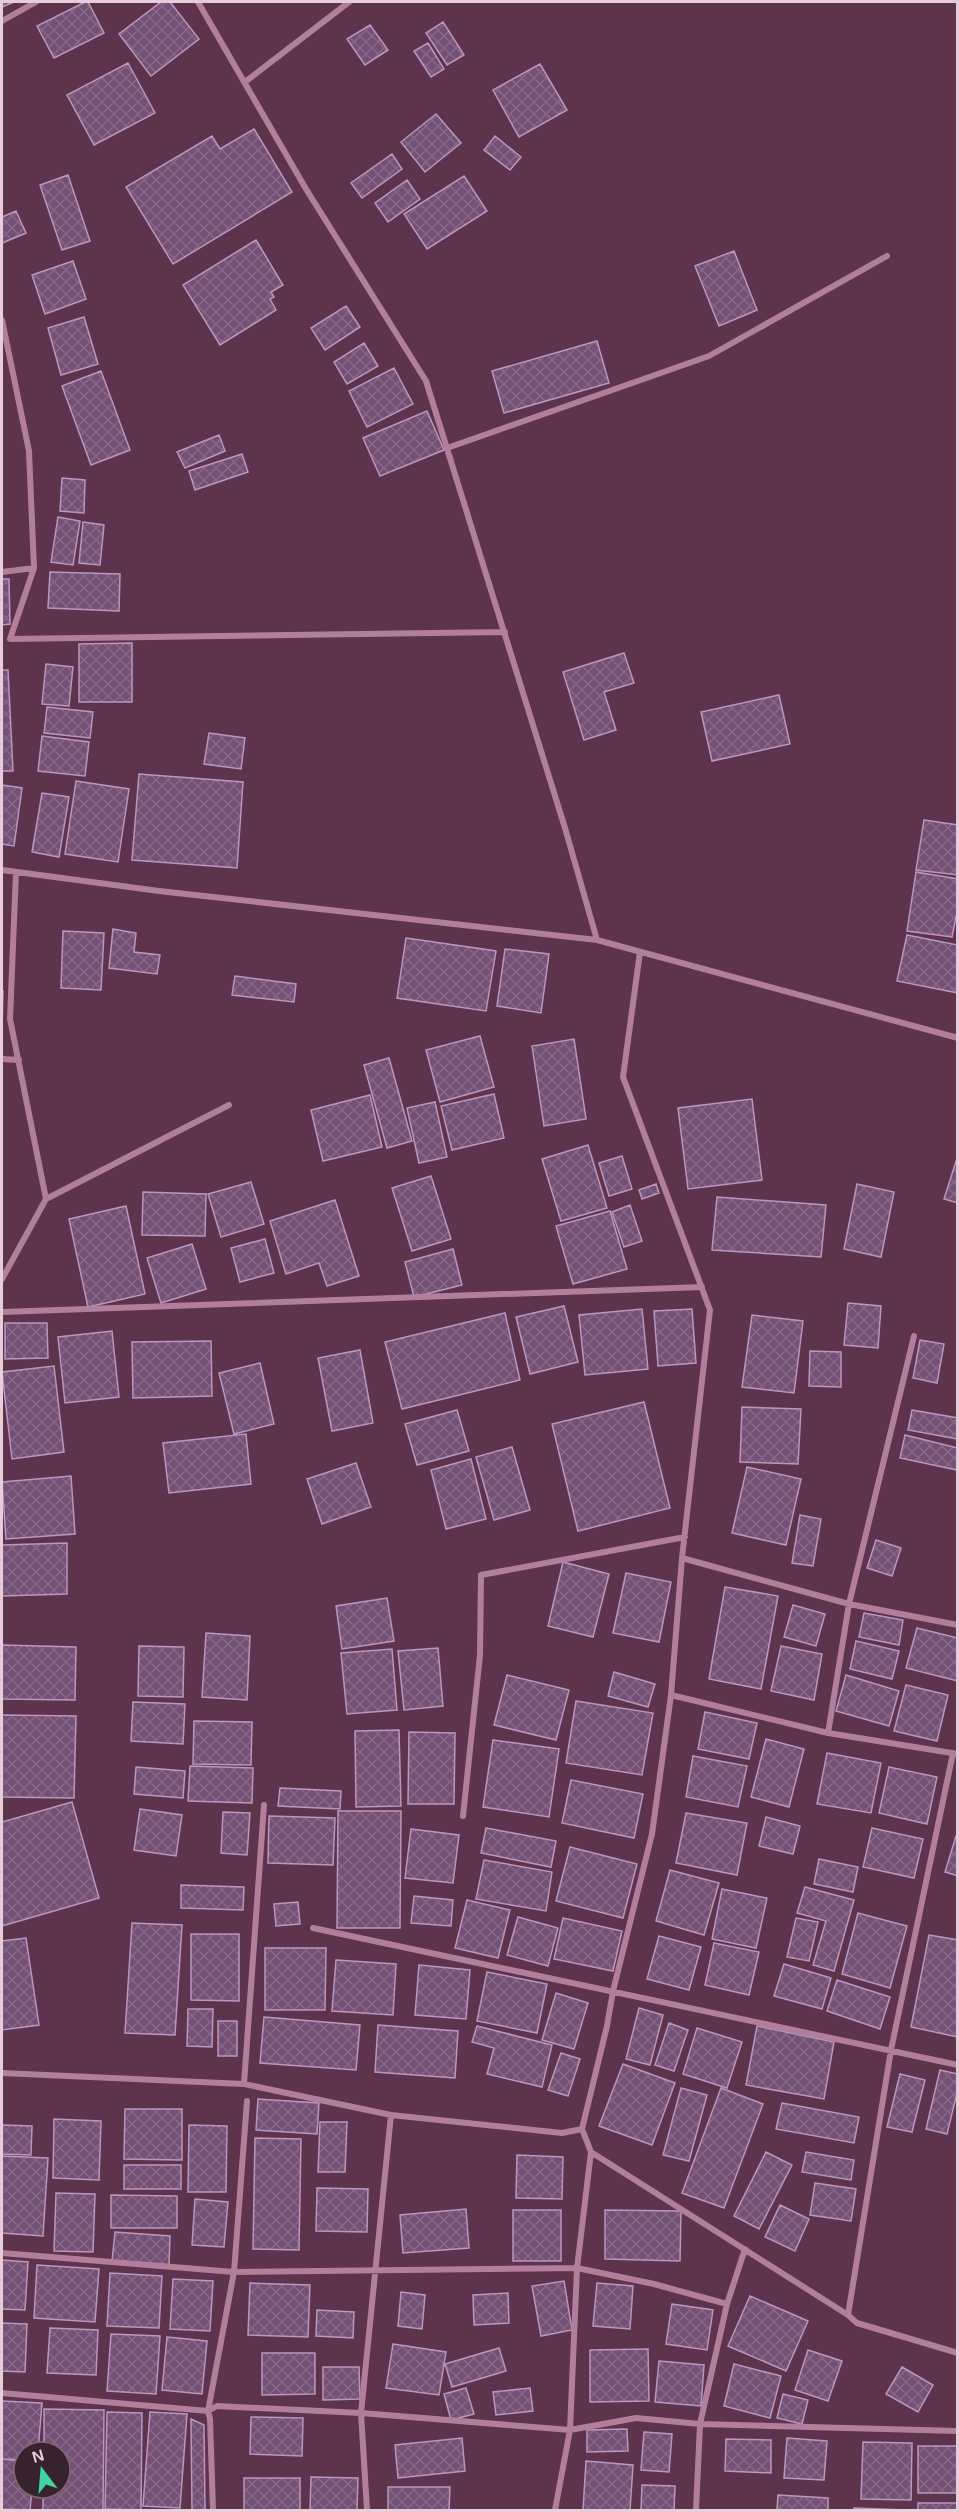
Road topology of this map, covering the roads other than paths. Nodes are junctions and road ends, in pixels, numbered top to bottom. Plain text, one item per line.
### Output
1 (36, 2) edge
2 (198, 2) edge
3 (349, 2) edge
4 (2, 21) edge
5 (245, 82) junction
6 (887, 256) dead end
7 (2, 320) edge
8 (447, 448) junction
9 (34, 568) junction
10 (2, 572) edge
11 (505, 632) junction
12 (2, 870) edge
13 (16, 872) junction
14 (597, 940) junction
15 (640, 952) junction
16 (957, 1038) edge
17 (2, 1059) edge
18 (19, 1060) junction
19 (230, 1105) dead end
20 (46, 1199) junction
21 (2, 1280) edge
22 (702, 1287) junction
23 (2, 1312) edge
24 (914, 1336) dead end
25 (685, 1536) junction
26 (682, 1558) junction
27 (849, 1604) junction
28 (957, 1624) edge
29 (671, 1695) junction
30 (828, 1732) junction
31 (955, 1754) edge
32 (264, 1805) dead end
33 (463, 1816) dead end
34 (313, 1928) dead end
35 (612, 1991) junction
36 (891, 2050) junction
37 (957, 2065) edge
38 (2, 2073) edge
39 (244, 2084) junction
40 (247, 2101) dead end
41 (391, 2115) junction
42 (582, 2129) junction
43 (591, 2152) junction
44 (745, 2249) junction
45 (2, 2253) edge
46 (577, 2268) junction
47 (376, 2269) junction
48 (234, 2272) junction
49 (727, 2304) junction
50 (848, 2315) junction
51 (957, 2353) edge
52 (2, 2394) edge
53 (208, 2411) junction
54 (362, 2414) junction
55 (700, 2424) junction
56 (570, 2430) junction
57 (957, 2431) edge
58 (213, 2511) edge
59 (367, 2511) edge
60 (555, 2511) edge
61 (696, 2511) edge

1 - 4 street
2 - 5 street
3 - 5 street
5 - 8 street
6 - 8 street
7 - 9 street
8 - 11 street
9 - 10 street
9 - 11 street
11 - 14 street
12 - 13 street
13 - 14 street
13 - 18 street
14 - 15 street
15 - 16 street
15 - 22 street
17 - 18 street
18 - 20 street
19 - 20 street
20 - 21 street
22 - 23 street
22 - 25 street
24 - 27 street
25 - 26 street
25 - 33 street
26 - 27 street
26 - 29 street
27 - 28 street
27 - 30 street
29 - 30 street
29 - 35 street
30 - 31 street
31 - 36 street
32 - 39 street
34 - 35 street
35 - 36 street
35 - 42 street
36 - 37 street
36 - 50 street
38 - 39 street
39 - 41 street
40 - 48 street
41 - 42 street
41 - 47 street
42 - 43 street
43 - 44 street
43 - 46 street
44 - 49 street
44 - 50 street
45 - 48 street
46 - 47 street
46 - 49 street
46 - 56 street
47 - 48 street
47 - 54 street
48 - 53 street
49 - 55 street
50 - 51 street
52 - 53 street
53 - 54 street
53 - 58 street
54 - 56 street
54 - 59 street
55 - 56 street
55 - 57 street
55 - 61 street
56 - 60 street

